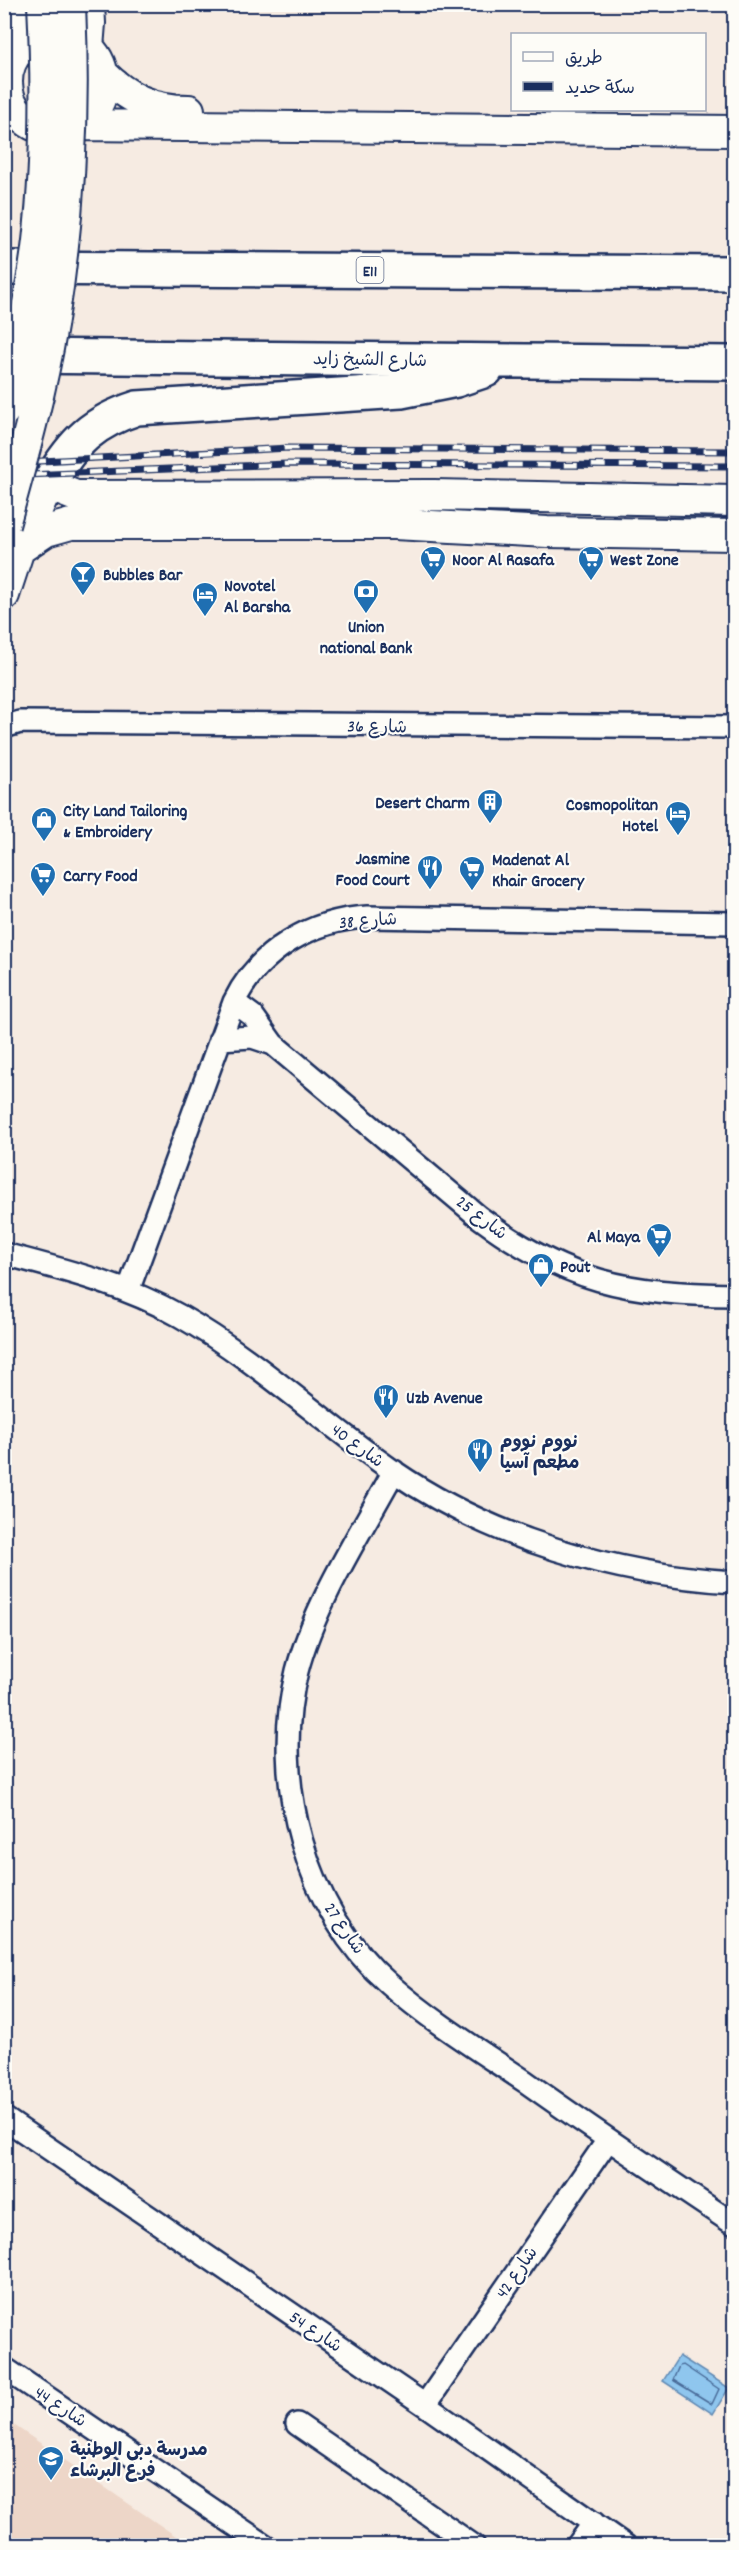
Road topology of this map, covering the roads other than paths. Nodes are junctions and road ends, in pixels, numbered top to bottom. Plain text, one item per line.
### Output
1 (18, 4) edge
2 (43, 4) edge
3 (70, 4) edge
4 (89, 4) edge
5 (95, 60) junction
6 (10, 65) edge
7 (735, 114) edge
8 (78, 125) junction
9 (37, 127) junction
10 (4, 128) edge
11 (735, 131) edge
12 (4, 268) edge
13 (735, 273) edge
14 (4, 356) edge
15 (510, 361) junction
16 (735, 363) edge
17 (4, 411) edge
18 (50, 480) junction
19 (735, 501) edge
20 (735, 536) edge
21 (12, 537) edge
22 (4, 595) edge
23 (10, 721) edge
24 (735, 727) edge
25 (735, 923) edge
26 (234, 1002) junction
27 (220, 1039) junction
28 (273, 1044) junction
29 (4, 1254) edge
30 (128, 1291) junction
31 (735, 1295) edge
32 (394, 1471) junction
33 (735, 1582) edge
34 (4, 2118) edge
35 (608, 2140) junction
36 (735, 2224) edge
37 (4, 2368) edge
38 (425, 2404) junction
39 (297, 2424) dead end
40 (596, 2533) edge
41 (266, 2546) edge
42 (474, 2546) edge
43 (577, 2546) edge
44 (626, 2546) edge

1 - 6 street
2 - 17 street, bridge
3 - 21 street, bridge
4 - 5 street
5 - 6 street
5 - 7 street
5 - 8 street
6 - 9 street
8 - 9 street
8 - 11 street
9 - 10 street
12 - 13 highway, E11
14 - 15 highway, شارع الشيخ زايد
15 - 16 highway, شارع الشيخ زايد
15 - 18 highway
18 - 19 street
18 - 21 street
20 - 21 street
21 - 22 street
23 - 24 street, شارع 36
25 - 26 street, شارع 38
26 - 27 street, شارع 38
26 - 28 street
27 - 28 street
27 - 30 street, شارع 38
28 - 31 street, شارع 25
29 - 30 street, شارع 40
30 - 32 street, شارع 40
32 - 33 street, شارع 40
32 - 35 street, شارع 27
34 - 38 street, شارع 54
35 - 36 street, شارع 27
35 - 38 street, شارع 42
37 - 41 street, شارع 44
38 - 40 street, شارع 54
39 - 42 street
40 - 43 street
40 - 44 street, شارع 54

